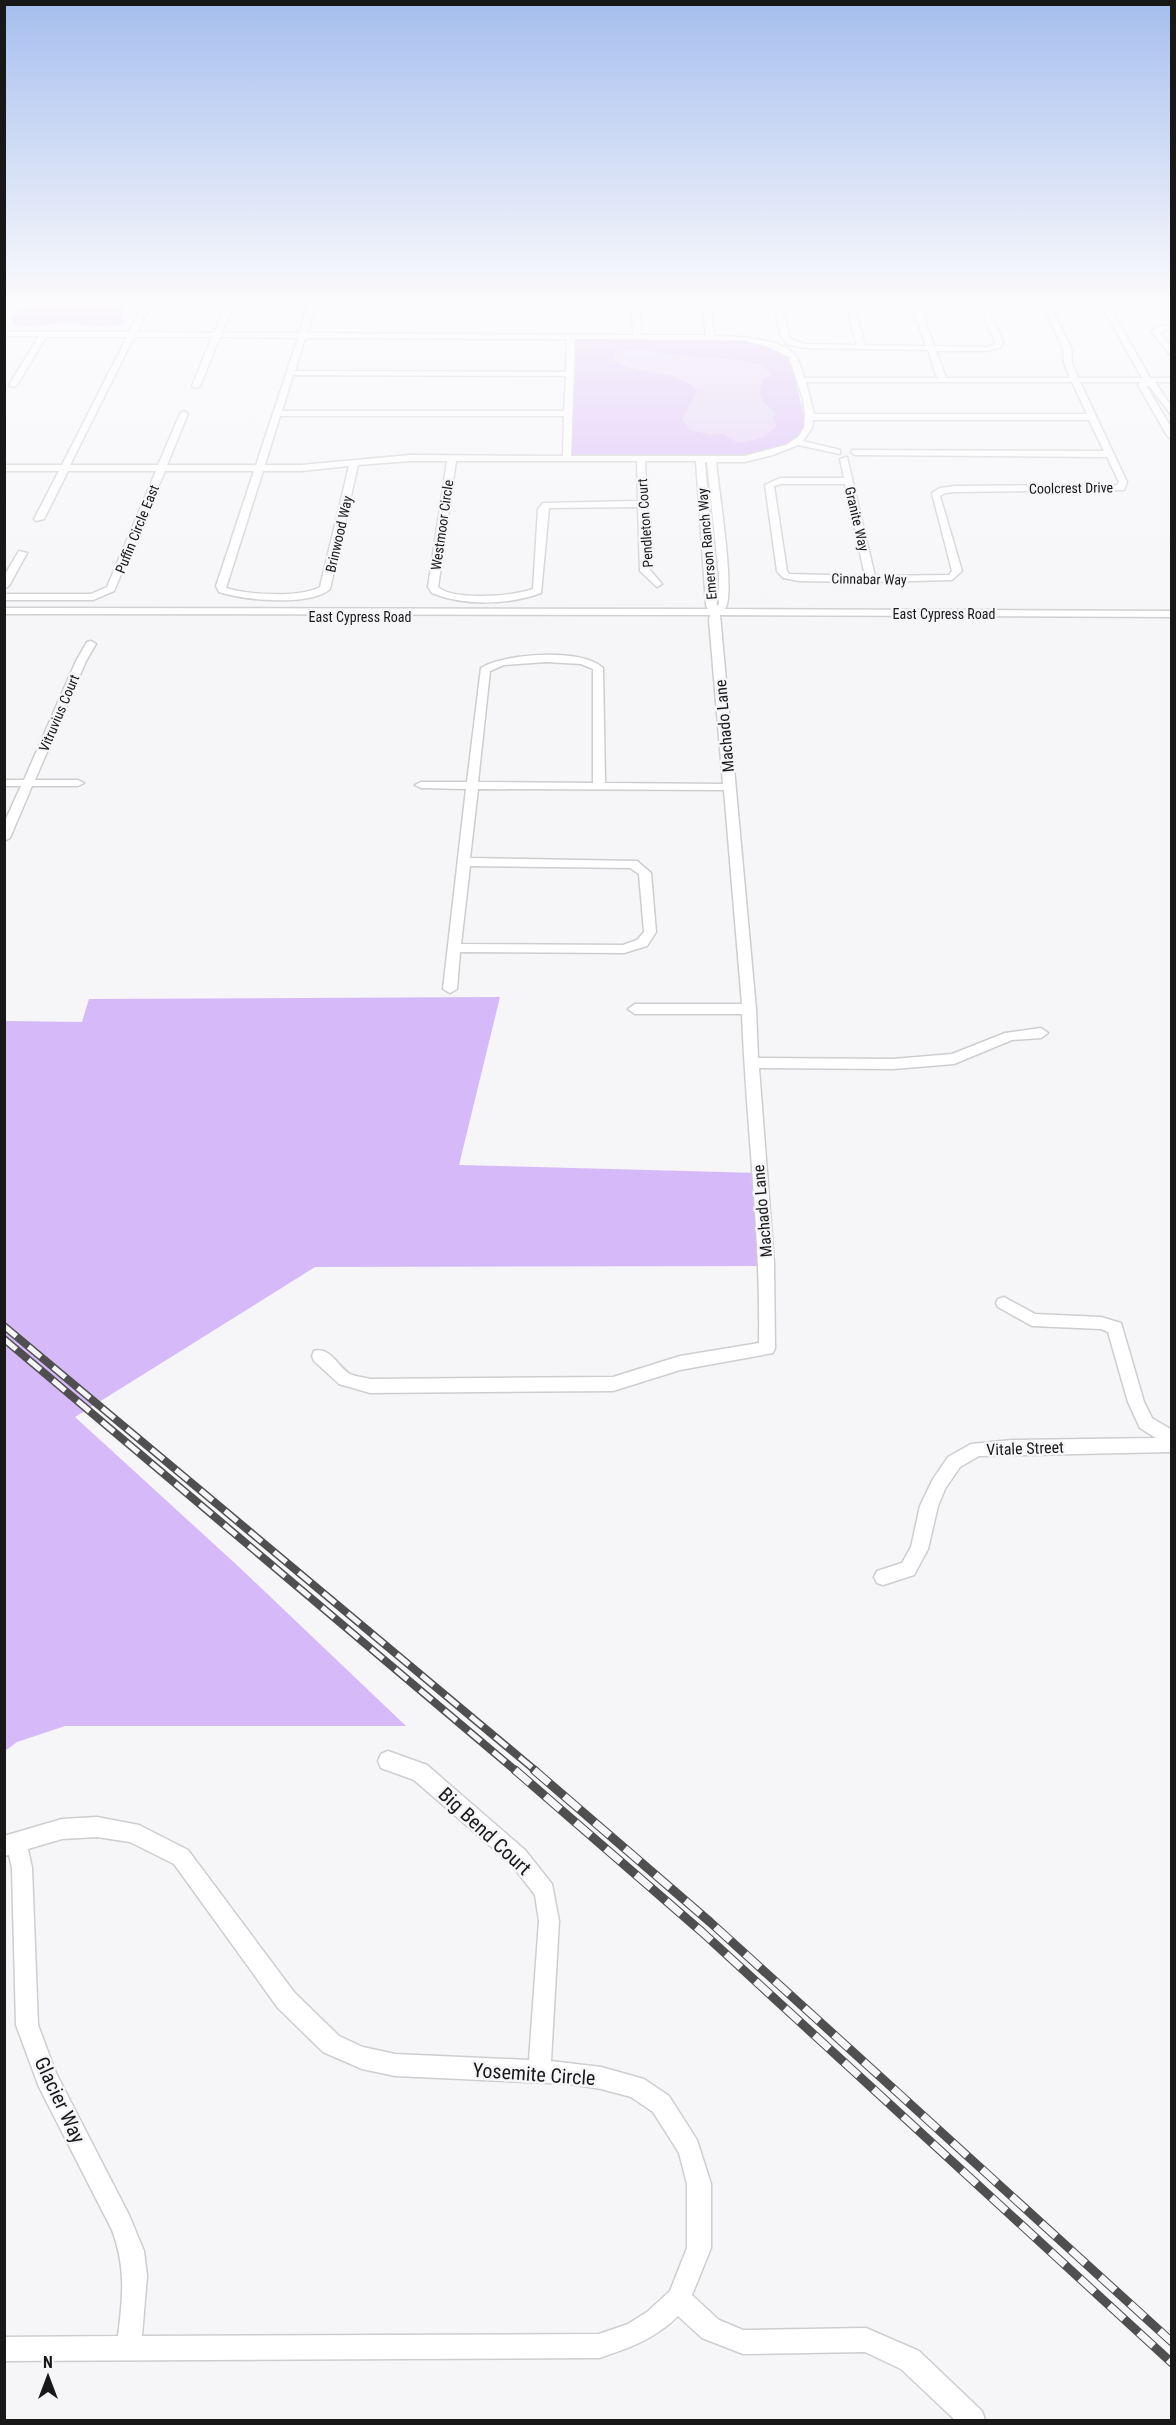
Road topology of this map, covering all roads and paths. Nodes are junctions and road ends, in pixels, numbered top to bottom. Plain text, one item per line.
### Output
1 (94, 409) edge
2 (278, 409) edge
3 (569, 409) edge
4 (808, 409) edge
5 (1088, 409) edge
6 (1156, 409) edge
7 (277, 413) junction
8 (184, 414) dead end
9 (569, 414) junction
10 (809, 417) junction
11 (1092, 417) junction
12 (1172, 437) edge
13 (798, 442) junction
14 (1110, 454) junction
15 (841, 456) junction
16 (452, 458) junction
17 (567, 459) junction
18 (641, 459) junction
19 (700, 459) junction
20 (711, 459) junction
21 (352, 463) junction
22 (4, 468) edge
23 (65, 468) junction
24 (162, 468) junction
25 (259, 469) junction
26 (848, 481) junction
27 (642, 504) junction
28 (39, 519) dead end
29 (22, 553) dead end
30 (952, 577) joint
31 (871, 579) junction
32 (657, 584) dead end
33 (4, 586) edge
34 (4, 597) edge
35 (4, 611) edge
36 (716, 613) junction
37 (1172, 614) edge
38 (4, 620) edge
39 (91, 644) dead end
40 (4, 783) edge
41 (28, 783) junction
42 (78, 783) dead end
43 (421, 785) dead end
44 (472, 785) junction
45 (599, 786) junction
46 (730, 787) junction
47 (4, 838) edge
48 (464, 861) junction
49 (454, 948) junction
50 (450, 988) dead end
51 (635, 1010) dead end
52 (749, 1010) junction
53 (1041, 1033) dead end
54 (750, 1063) junction
55 (1004, 1303) dead end
56 (320, 1356) dead end
57 (1172, 1439) edge
58 (1172, 1445) edge
59 (883, 1577) dead end
60 (388, 1761) dead end
61 (10, 1844) edge
62 (539, 2072) junction
63 (678, 2299) junction
64 (4, 2349) edge
65 (128, 2349) junction
66 (973, 2421) edge

1 - 23 street
2 - 7 street
3 - 9 street
4 - 10 street
5 - 11 street, Coolcrest Drive
6 - 12 street
7 - 9 street
7 - 25 street
8 - 24 street, Puffin Circle East
9 - 17 street
10 - 11 street
10 - 13 street
11 - 14 street, Coolcrest Drive
13 - 15 street
13 - 20 street
14 - 15 street
14 - 30 street, Coolcrest Drive
15 - 26 street, Granite Way
16 - 17 street
16 - 21 street
16 - 27 street, Westmoor Circle
17 - 18 street
18 - 19 street
18 - 27 street, Pendleton Court
19 - 20 street
19 - 36 street, Emerson Ranch Way
20 - 36 street, Emerson Ranch Way
21 - 25 street
21 - 25 street, Brinwood Way
22 - 23 street
23 - 24 street
23 - 28 street
24 - 25 street
24 - 34 street, Puffin Circle East
26 - 31 street, Granite Way
26 - 31 street, Cinnabar Way
27 - 32 street, Pendleton Court
29 - 33 street
30 - 31 street, Cinnabar Way
35 - 36 street, East Cypress Road
36 - 37 street, East Cypress Road
36 - 38 street, East Cypress Road
36 - 46 street, Machado Lane
39 - 41 street, Vitruvius Court
40 - 41 street
41 - 42 street
41 - 47 street, Vitruvius Court
43 - 44 street
44 - 45 street
44 - 45 street
44 - 48 street
45 - 46 street
46 - 52 street, Machado Lane
48 - 49 street
48 - 49 street
49 - 50 street
51 - 52 street
52 - 54 street, Machado Lane
53 - 54 street
54 - 56 street, Machado Lane
55 - 57 street
58 - 59 street, Vitale Street
60 - 62 street, Big Bend Court
61 - 62 street, Yosemite Circle
61 - 65 street, Glacier Way
62 - 63 street, Yosemite Circle
63 - 65 street, Yosemite Circle
63 - 66 street
64 - 65 street, Yosemite Circle

